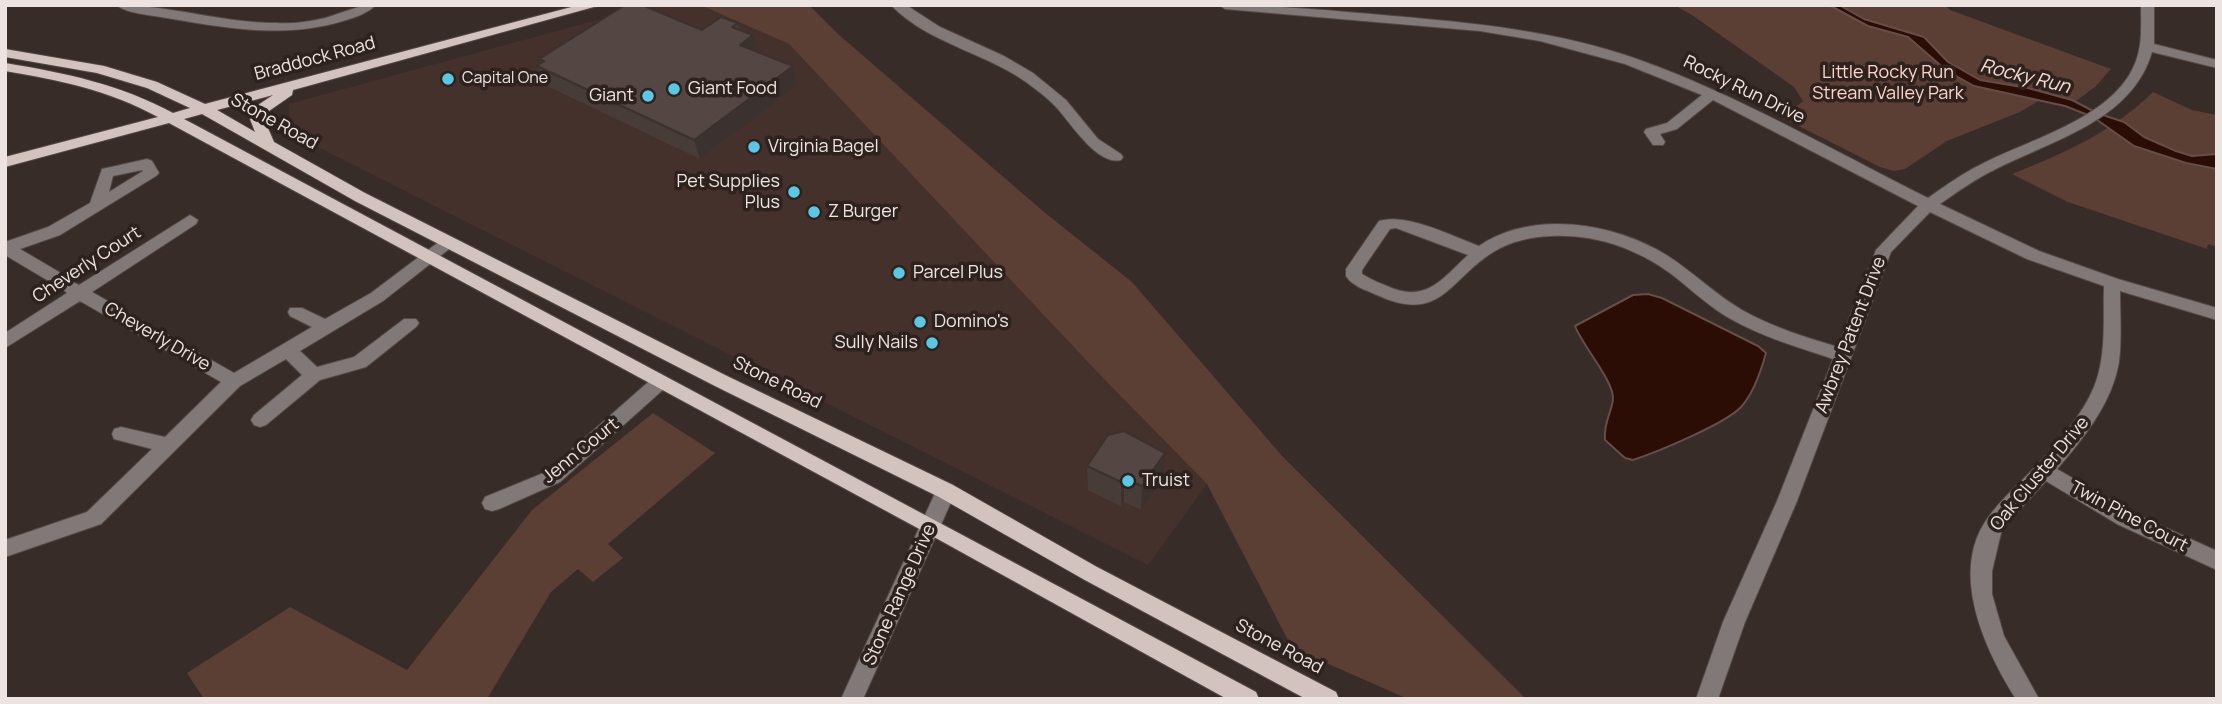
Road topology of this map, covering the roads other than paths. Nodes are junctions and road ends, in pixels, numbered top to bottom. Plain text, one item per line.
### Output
1 (122, 5) edge
2 (370, 5) edge
3 (595, 5) edge
4 (897, 5) edge
5 (1225, 5) edge
6 (2147, 5) edge
7 (2149, 47) junction
8 (5, 53) edge
9 (2217, 64) edge
10 (5, 67) edge
11 (321, 77) junction
12 (1712, 94) junction
13 (204, 109) junction
14 (169, 118) junction
15 (1658, 142) dead end
16 (268, 145) junction
17 (1116, 157) dead end
18 (5, 162) edge
19 (1930, 206) junction
20 (96, 207) dead end
21 (191, 220) dead end
22 (450, 242) junction
23 (5, 248) edge
24 (1480, 253) junction
25 (428, 258) junction
26 (2112, 283) junction
27 (66, 284) junction
28 (296, 312) dead end
29 (2217, 314) edge
30 (410, 323) dead end
31 (328, 328) junction
32 (5, 342) edge
33 (288, 350) junction
34 (1843, 356) junction
35 (314, 375) junction
36 (233, 381) junction
37 (660, 382) junction
38 (260, 420) dead end
39 (121, 434) dead end
40 (166, 445) junction
41 (2043, 470) junction
42 (946, 491) junction
43 (492, 503) dead end
44 (932, 526) junction
45 (5, 549) edge
46 (2217, 561) edge
47 (852, 699) edge
48 (1248, 699) edge
49 (1328, 699) edge
50 (1707, 699) edge
51 (2028, 699) edge

1 - 2 street
3 - 11 main road, Braddock Road
4 - 17 street
5 - 12 street, Rocky Run Drive
6 - 7 street, Awbrey Patent Drive
7 - 9 street
7 - 19 street, Awbrey Patent Drive
8 - 13 main road, Stone Road
10 - 14 main road
11 - 13 main road, Braddock Road
11 - 16 main road
12 - 15 street
12 - 19 street, Rocky Run Drive
13 - 14 main road, Braddock Road
13 - 16 main road, Stone Road
14 - 18 main road, Braddock Road
14 - 25 main road
16 - 22 main road, Stone Road
19 - 26 street, Rocky Run Drive
19 - 34 street, Awbrey Patent Drive
20 - 23 street
21 - 27 street, Cheverly Court
22 - 25 street
22 - 42 main road, Stone Road
23 - 27 street, Cheverly Drive
24 - 24 street
24 - 34 street
25 - 31 street
25 - 37 main road
26 - 29 street, Rocky Run Drive
26 - 41 street, Oak Cluster Drive
27 - 32 street, Cheverly Court
27 - 36 street, Cheverly Drive
28 - 31 street
30 - 35 street
31 - 33 street
33 - 35 street
33 - 36 street
34 - 50 street, Awbrey Patent Drive
35 - 38 street
36 - 40 street
37 - 43 street, Jenn Court
37 - 44 main road
39 - 40 street
40 - 45 street
41 - 46 street, Twin Pine Court
41 - 51 street, Oak Cluster Drive
42 - 44 street, Stone Range Drive
42 - 49 main road, Stone Road
44 - 47 street, Stone Range Drive
44 - 48 main road

